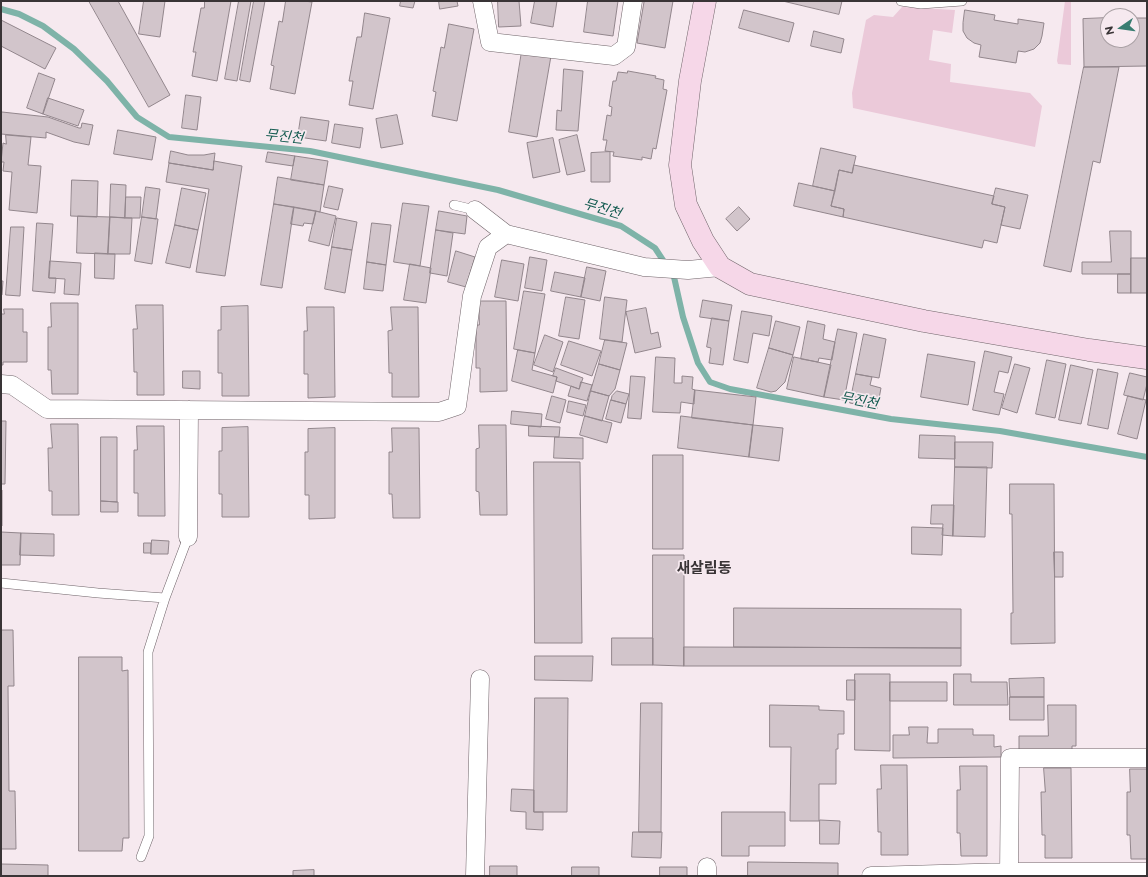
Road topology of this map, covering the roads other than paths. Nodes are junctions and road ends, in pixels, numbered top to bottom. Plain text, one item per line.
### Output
1 (482, 1) edge
2 (634, 1) edge
3 (705, 1) edge
4 (901, 1) edge
5 (962, 1) edge
6 (454, 205) dead end
7 (475, 210) joint
8 (506, 234) junction
9 (720, 267) junction
10 (1147, 358) edge
11 (1, 384) edge
12 (189, 410) junction
13 (188, 536) joint
14 (1, 583) edge
15 (165, 598) junction
16 (480, 679) dead end
17 (1147, 758) edge
18 (141, 857) dead end
19 (1147, 872) edge
20 (1009, 874) edge
21 (475, 876) edge
22 (871, 876) edge

1 - 2 street
3 - 9 street
4 - 5 lane
6 - 7 lane
7 - 8 street
8 - 9 street
8 - 12 street
9 - 10 street
11 - 12 street
12 - 13 street
13 - 15 lane
14 - 15 lane
15 - 18 lane
16 - 21 street
17 - 20 street
19 - 20 street
20 - 22 street

